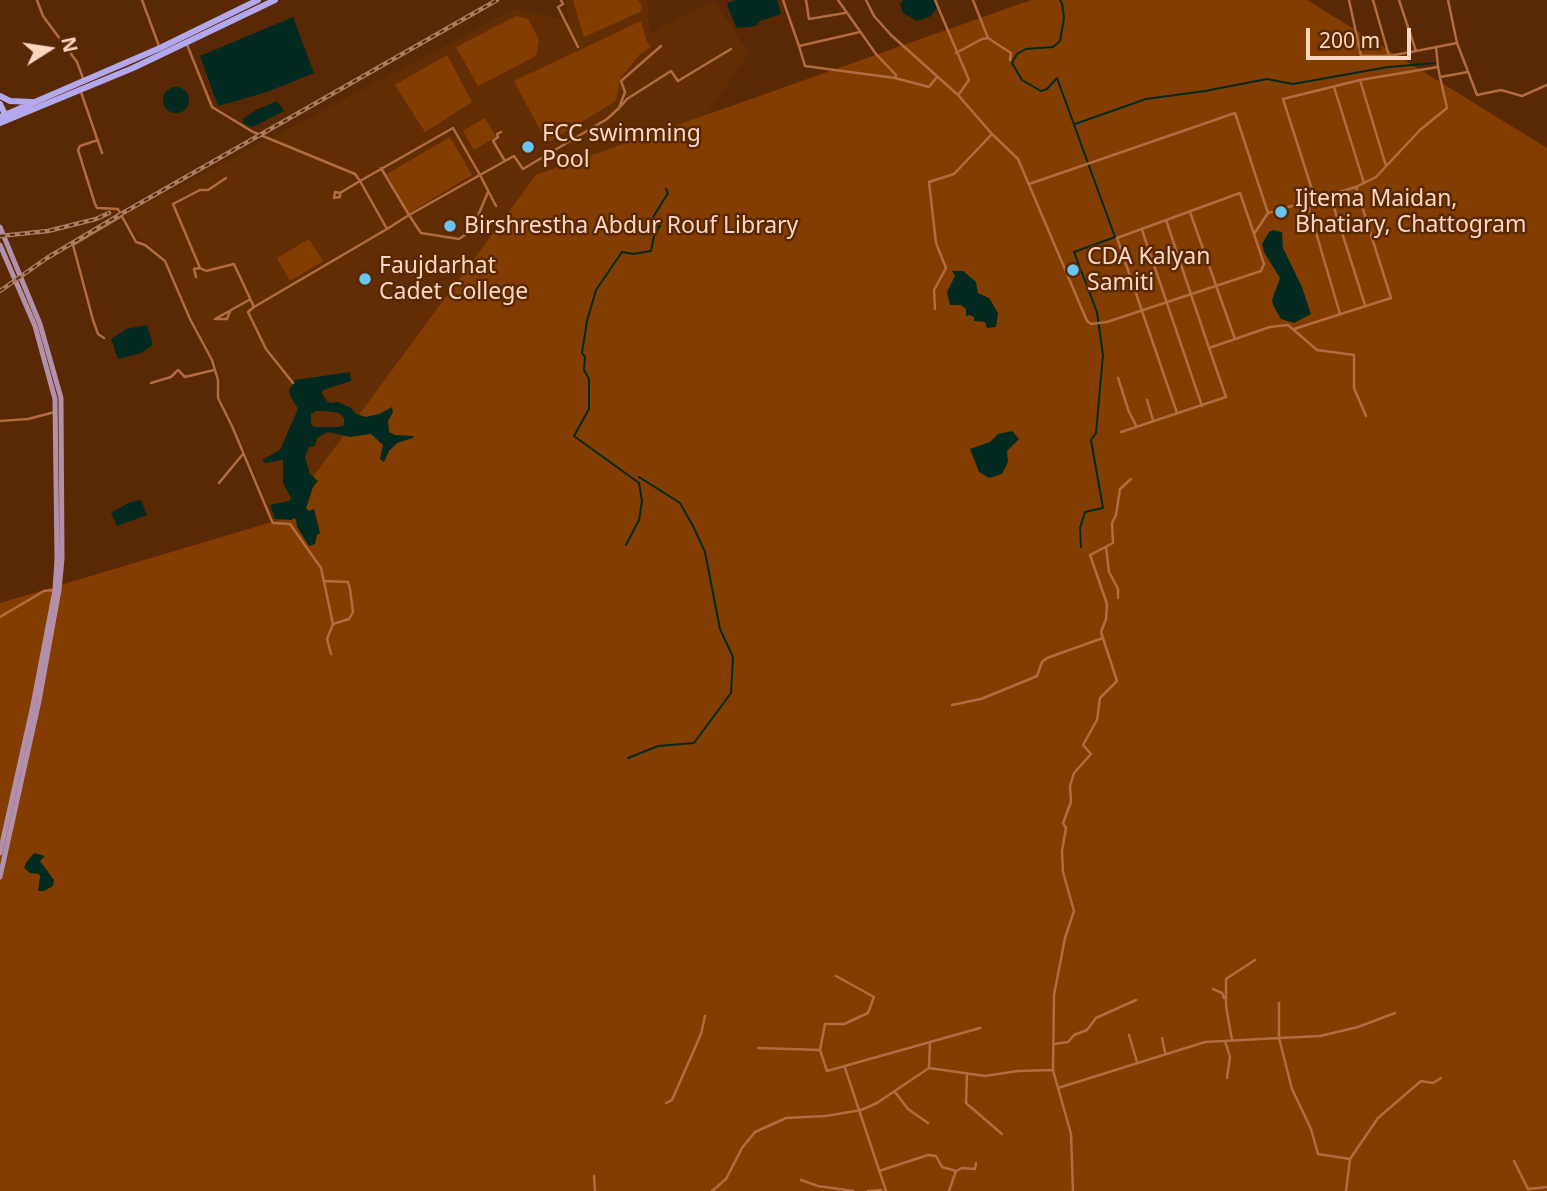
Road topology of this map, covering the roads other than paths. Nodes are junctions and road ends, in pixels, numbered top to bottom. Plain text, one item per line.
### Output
1 (37, 0) edge
2 (142, 0) edge
3 (258, 0) edge
4 (275, 0) edge
5 (561, 0) edge
6 (783, 0) edge
7 (806, 0) edge
8 (838, 0) edge
9 (866, 0) edge
10 (935, 0) edge
11 (973, 0) edge
12 (1349, 0) edge
13 (1373, 0) edge
14 (1399, 0) edge
15 (1448, 0) edge
16 (845, 13) junction
17 (860, 32) junction
18 (988, 38) junction
19 (185, 39) junction
20 (1457, 43) junction
21 (661, 46) dead end
22 (799, 46) junction
23 (578, 47) dead end
24 (1436, 47) junction
25 (160, 48) junction
26 (731, 49) dead end
27 (1416, 51) junction
28 (956, 53) junction
29 (1389, 56) junction
30 (1010, 60) dead end
31 (1438, 67) junction
32 (1468, 72) junction
33 (937, 77) junction
34 (1440, 77) junction
35 (895, 78) junction
36 (1360, 80) junction
37 (85, 81) junction
38 (1547, 85) edge
39 (1334, 87) junction
40 (80, 89) junction
41 (958, 95) junction
42 (0, 96) edge
43 (40, 101) junction
44 (0, 104) edge
45 (620, 108) junction
46 (3, 118) edge
47 (501, 132) dead end
48 (992, 134) junction
49 (98, 140) junction
50 (102, 153) dead end
51 (505, 161) junction
52 (1386, 166) junction
53 (381, 168) junction
54 (480, 175) junction
55 (226, 178) dead end
56 (360, 181) junction
57 (1364, 183) junction
58 (1029, 184) junction
59 (1356, 187) junction
60 (488, 191) junction
61 (340, 193) dead end
62 (1330, 195) junction
63 (1315, 199) junction
64 (1307, 202) junction
65 (496, 206) dead end
66 (1189, 212) junction
67 (1268, 213) junction
68 (409, 215) junction
69 (122, 216) junction
70 (1166, 220) junction
71 (0, 227) edge
72 (387, 229) junction
73 (1141, 229) junction
74 (1254, 234) junction
75 (0, 244) edge
76 (201, 268) junction
77 (196, 277) dead end
78 (1215, 286) junction
79 (1191, 294) junction
80 (249, 300) junction
81 (1165, 303) junction
82 (1365, 306) junction
83 (254, 307) junction
84 (935, 309) dead end
85 (230, 311) dead end
86 (1142, 311) junction
87 (1340, 314) junction
88 (1294, 329) junction
89 (104, 338) dead end
90 (1235, 339) junction
91 (1209, 348) junction
92 (47, 353) junction
93 (215, 370) junction
94 (1118, 378) dead end
95 (151, 383) dead end
96 (293, 383) dead end
97 (1147, 400) dead end
98 (1202, 405) junction
99 (56, 412) junction
100 (1177, 413) junction
101 (1366, 416) dead end
102 (0, 421) edge
103 (1153, 421) junction
104 (1137, 427) junction
105 (1121, 432) dead end
106 (243, 454) junction
107 (1131, 480) dead end
108 (219, 483) dead end
109 (1106, 547) junction
110 (324, 581) junction
111 (55, 590) junction
112 (1118, 598) dead end
113 (0, 617) edge
114 (333, 624) junction
115 (1103, 638) junction
116 (331, 654) dead end
117 (952, 705) dead end
118 (0, 853) edge
119 (0, 877) edge
120 (1255, 960) dead end
121 (836, 976) dead end
122 (1213, 989) dead end
123 (1136, 1000) dead end
124 (1226, 1002) junction
125 (1279, 1003) dead end
126 (1395, 1013) dead end
127 (705, 1016) dead end
128 (980, 1028) dead end
129 (1129, 1035) dead end
130 (1162, 1038) dead end
131 (1279, 1038) junction
132 (1233, 1040) junction
133 (1225, 1041) junction
134 (930, 1042) junction
135 (1054, 1044) junction
136 (758, 1048) dead end
137 (820, 1050) junction
138 (1165, 1052) junction
139 (1137, 1062) junction
140 (845, 1067) junction
141 (929, 1068) junction
142 (1053, 1070) junction
143 (967, 1074) junction
144 (1227, 1078) dead end
145 (1441, 1078) dead end
146 (1058, 1088) junction
147 (894, 1091) junction
148 (667, 1102) dead end
149 (860, 1110) junction
150 (928, 1123) dead end
151 (1002, 1134) dead end
152 (1350, 1159) junction
153 (1514, 1161) dead end
154 (976, 1163) dead end
155 (879, 1171) junction
156 (956, 1171) junction
157 (594, 1176) dead end
158 (801, 1180) dead end
159 (1547, 1186) edge
160 (883, 1190) edge
161 (1527, 1190) edge
162 (595, 1191) edge
163 (712, 1191) edge
164 (852, 1191) edge
165 (867, 1191) edge
166 (949, 1191) edge
167 (1073, 1191) edge
168 (1346, 1191) edge

1 - 37 street
2 - 25 street
3 - 19 highway
4 - 19 highway
5 - 23 street
6 - 22 street
7 - 16 street
8 - 16 street
9 - 33 street
10 - 28 street
11 - 18 street
12 - 29 street
13 - 29 street
14 - 27 street
15 - 20 street
16 - 17 street
17 - 22 street
17 - 35 street
18 - 28 street
18 - 30 street
19 - 25 highway
19 - 40 highway
19 - 56 street
20 - 24 street
20 - 32 street
21 - 45 street
22 - 35 street
24 - 27 street
24 - 31 street
25 - 37 highway
26 - 45 street
27 - 29 street
28 - 41 street
31 - 34 street
31 - 36 street
32 - 34 street
32 - 38 street
33 - 35 street
33 - 41 street
34 - 52 street
36 - 39 street
36 - 52 street
37 - 43 highway
39 - 57 street
39 - 63 street
40 - 46 highway
40 - 49 street
41 - 48 street
42 - 43 highway
43 - 46 highway
44 - 46 highway
45 - 51 street
47 - 51 street
48 - 58 street
48 - 84 street
49 - 50 street
49 - 69 street
51 - 54 street
52 - 57 street
53 - 54 street
53 - 56 street
53 - 68 street
54 - 60 street
54 - 68 street
55 - 76 street
56 - 61 street
56 - 72 street
57 - 59 street
58 - 67 street
58 - 86 street
59 - 62 street
59 - 82 street
60 - 65 street
60 - 68 street
62 - 63 street
62 - 82 street
63 - 64 street
64 - 67 street
64 - 87 street
66 - 70 street
66 - 74 street
66 - 78 street
67 - 74 street
68 - 72 street
69 - 89 street
69 - 93 street
70 - 73 street
70 - 79 street
71 - 92 main road
72 - 83 street
73 - 81 street
73 - 86 street
74 - 78 street
75 - 92 main road
76 - 77 street
76 - 80 street
78 - 79 street
78 - 90 street
79 - 81 street
79 - 91 street
80 - 83 street
80 - 85 street
81 - 86 street
81 - 98 street
82 - 87 street
83 - 96 street
86 - 100 street
87 - 88 street
88 - 90 street
88 - 101 street
90 - 91 street
91 - 98 street
92 - 99 main road
92 - 119 main road
93 - 95 street
93 - 106 street
94 - 104 street
97 - 103 street
98 - 100 street
99 - 102 street
99 - 111 main road
100 - 103 street
103 - 104 street
104 - 105 street
106 - 108 street
106 - 110 street
107 - 109 street
109 - 112 street
109 - 115 street
110 - 114 street
110 - 114 street
111 - 113 street
111 - 118 main road
114 - 116 street
115 - 117 street
115 - 135 street
120 - 124 street
121 - 137 street
122 - 124 street
123 - 135 street
124 - 132 street
125 - 131 street
126 - 131 street
127 - 148 street
128 - 134 street
129 - 139 street
130 - 138 street
131 - 132 street
131 - 152 street
132 - 133 street
133 - 138 street
133 - 144 street
134 - 140 street
134 - 141 street
135 - 142 street
136 - 137 street
137 - 140 street
138 - 139 street
139 - 146 street
140 - 149 street
141 - 143 street
141 - 147 street
142 - 143 street
142 - 146 street
143 - 151 street
145 - 152 street
146 - 167 street
147 - 149 street
147 - 150 street
149 - 155 street
149 - 163 street
152 - 168 street
153 - 161 street
154 - 156 street
155 - 156 street
155 - 160 street
156 - 166 street
157 - 162 street
158 - 164 street
159 - 161 street
160 - 165 street

